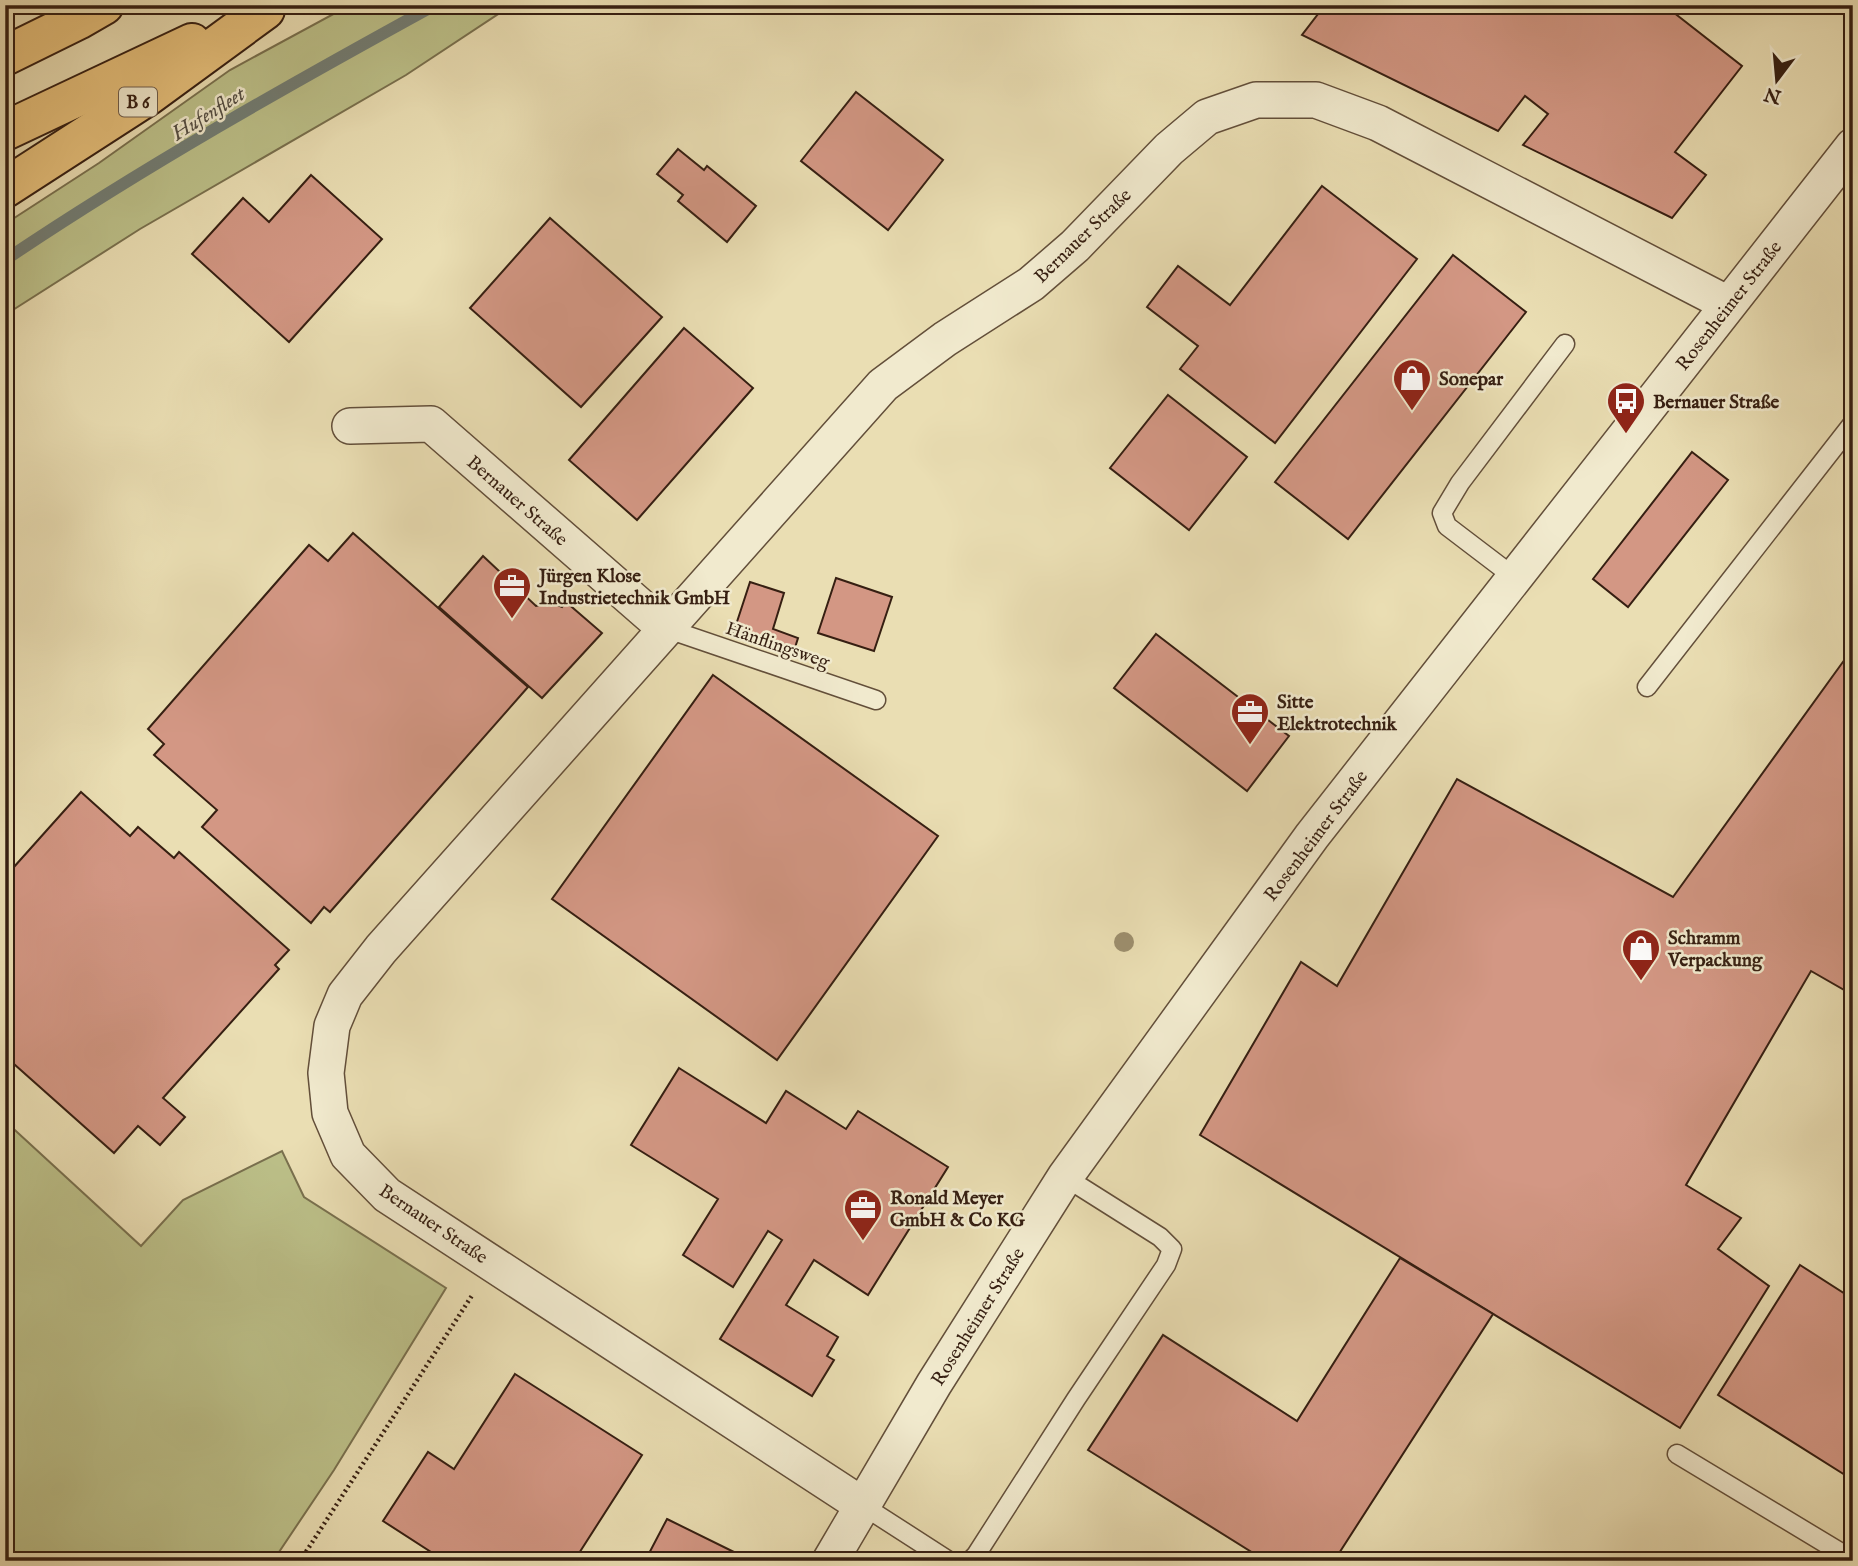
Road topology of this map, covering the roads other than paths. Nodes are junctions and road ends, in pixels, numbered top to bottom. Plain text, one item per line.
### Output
1 (104, 5) edge
2 (269, 8) edge
3 (5, 56) edge
4 (5, 131) edge
5 (1850, 156) edge
6 (5, 188) edge
7 (1728, 304) junction
8 (1565, 344) dead end
9 (1853, 422) edge
10 (350, 426) dead end
11 (1514, 578) junction
12 (665, 628) junction
13 (1647, 687) dead end
14 (876, 700) dead end
15 (1065, 1177) junction
16 (1677, 1454) dead end
17 (862, 1505) junction
18 (1853, 1560) edge
19 (830, 1561) edge
20 (949, 1561) edge
21 (970, 1561) edge

1 - 3 highway
2 - 4 highway, B 6
2 - 6 highway, B 6
5 - 7 street, Rosenheimer Straße
7 - 11 street, Rosenheimer Straße
7 - 12 street, Bernauer Straße
8 - 11 lane
9 - 13 lane
10 - 12 street, Bernauer Straße
11 - 15 street, Rosenheimer Straße
12 - 14 lane, Hänflingsweg
12 - 17 street, Bernauer Straße
15 - 17 street, Rosenheimer Straße
15 - 21 lane
16 - 18 lane
17 - 19 street, Rosenheimer Straße
17 - 20 lane

